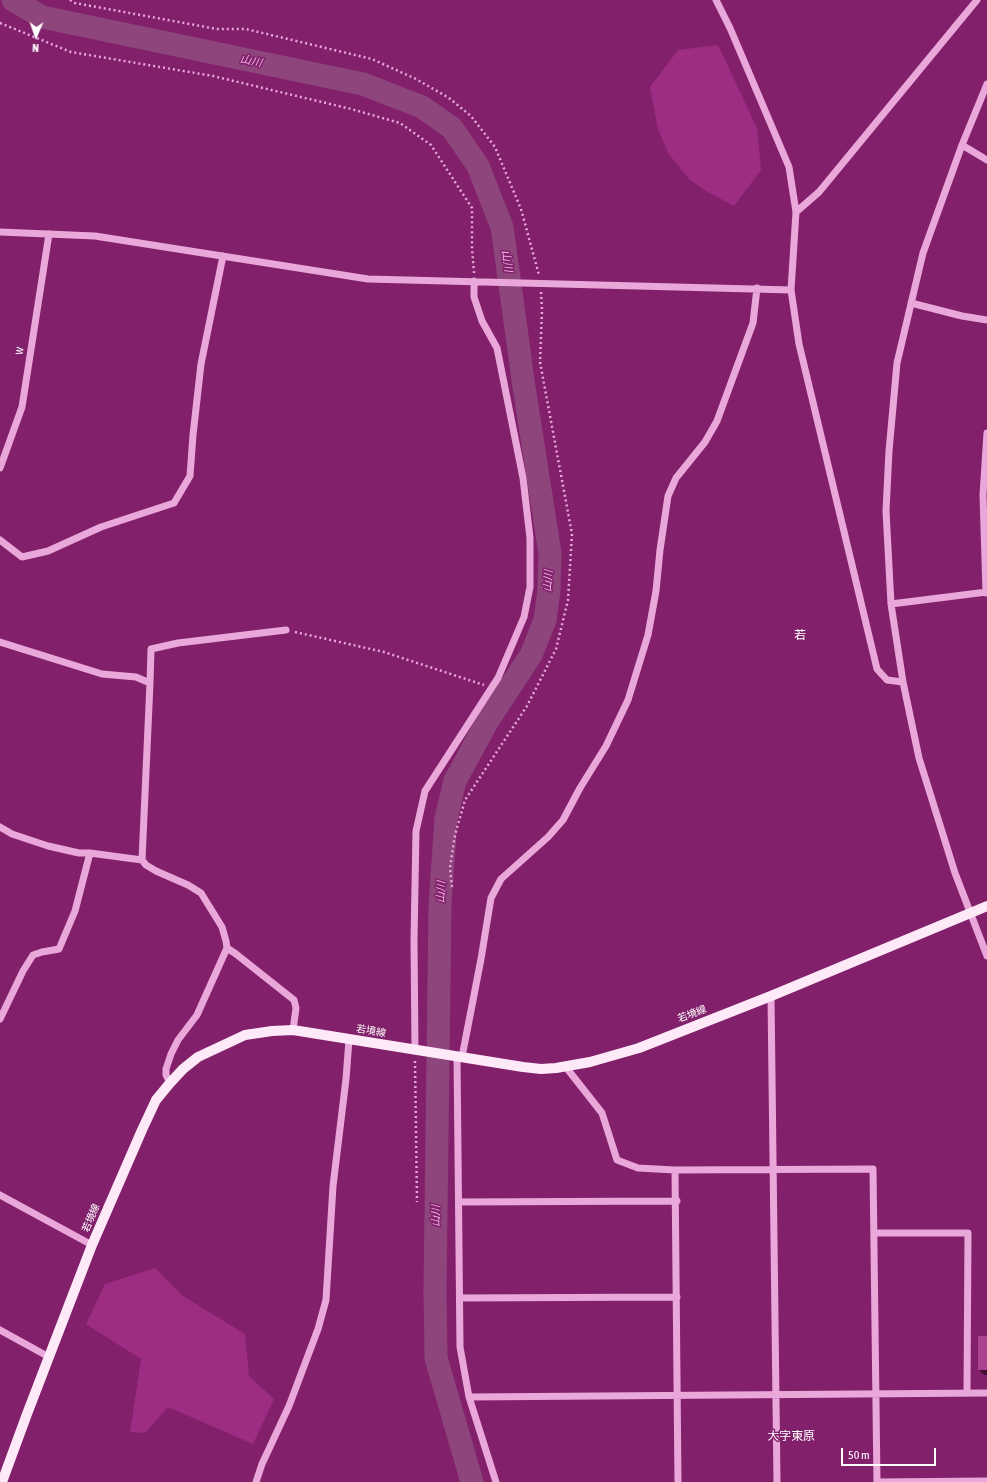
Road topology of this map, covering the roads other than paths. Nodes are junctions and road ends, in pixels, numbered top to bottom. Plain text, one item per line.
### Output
1 (716, 0) edge
2 (977, 0) edge
3 (987, 84) edge
4 (962, 145) junction
5 (987, 160) edge
6 (796, 212) junction
7 (0, 232) edge
8 (49, 234) junction
9 (223, 256) junction
10 (474, 282) junction
11 (757, 288) junction
12 (791, 290) junction
13 (911, 303) junction
14 (987, 320) edge
15 (987, 433) edge
16 (0, 468) edge
17 (0, 540) edge
18 (987, 593) edge
19 (891, 604) junction
20 (286, 630) road end
21 (0, 642) edge
22 (903, 682) junction
23 (150, 683) junction
24 (0, 827) edge
25 (90, 853) junction
26 (142, 860) junction
27 (987, 906) edge
28 (969, 913) junction
29 (226, 948) junction
30 (987, 956) edge
31 (771, 996) junction
32 (0, 1018) edge
33 (293, 1030) junction
34 (349, 1040) junction
35 (419, 1050) junction
36 (455, 1056) junction
37 (565, 1066) junction
38 (170, 1083) junction
39 (773, 1169) junction
40 (675, 1170) junction
41 (0, 1195) edge
42 (677, 1201) junction
43 (459, 1202) junction
44 (874, 1233) junction
45 (92, 1245) junction
46 (678, 1297) junction
47 (460, 1298) junction
48 (0, 1330) edge
49 (49, 1357) junction
50 (875, 1393) junction
51 (967, 1393) junction
52 (987, 1393) edge
53 (776, 1394) junction
54 (677, 1395) junction
55 (469, 1397) junction
56 (987, 1481) edge
57 (2, 1482) edge
58 (256, 1482) edge
59 (496, 1482) edge
60 (678, 1482) edge
61 (777, 1482) edge
62 (877, 1482) edge

1 - 6 street
2 - 6 street
3 - 4 street
4 - 5 street
4 - 13 street
6 - 12 street
7 - 8 street
8 - 9 street
8 - 16 street, W
9 - 10 street
9 - 17 street
10 - 11 street
10 - 35 street
11 - 12 street
11 - 36 street
12 - 22 street
13 - 14 street
13 - 19 street
15 - 18 street
18 - 19 street
19 - 22 street
20 - 23 street
21 - 23 street
22 - 28 street
23 - 26 street
24 - 25 street
25 - 26 street
25 - 32 street
26 - 29 street
27 - 28 main road, 若境線
28 - 30 street
28 - 31 main road, 若境線
29 - 33 street
29 - 38 street
31 - 37 main road, 若境線
31 - 39 street
33 - 34 main road, 若境線
33 - 38 main road, 若境線
34 - 35 main road, 若境線
34 - 58 street
35 - 36 main road, 若境線
36 - 37 main road, 若境線
36 - 43 street
37 - 40 street
38 - 45 main road, 若境線
39 - 40 street
39 - 44 street
39 - 53 street
40 - 42 street
41 - 45 street
42 - 43 street
42 - 46 street
43 - 47 street
44 - 50 street
44 - 51 street
45 - 49 main road, 若境線
46 - 47 street
46 - 54 street
47 - 55 street
48 - 49 street
49 - 57 main road, 若境線
50 - 51 street
50 - 53 street
50 - 62 street
51 - 52 street
53 - 54 street
53 - 61 street
54 - 55 street
54 - 60 street
55 - 59 street
56 - 62 street

